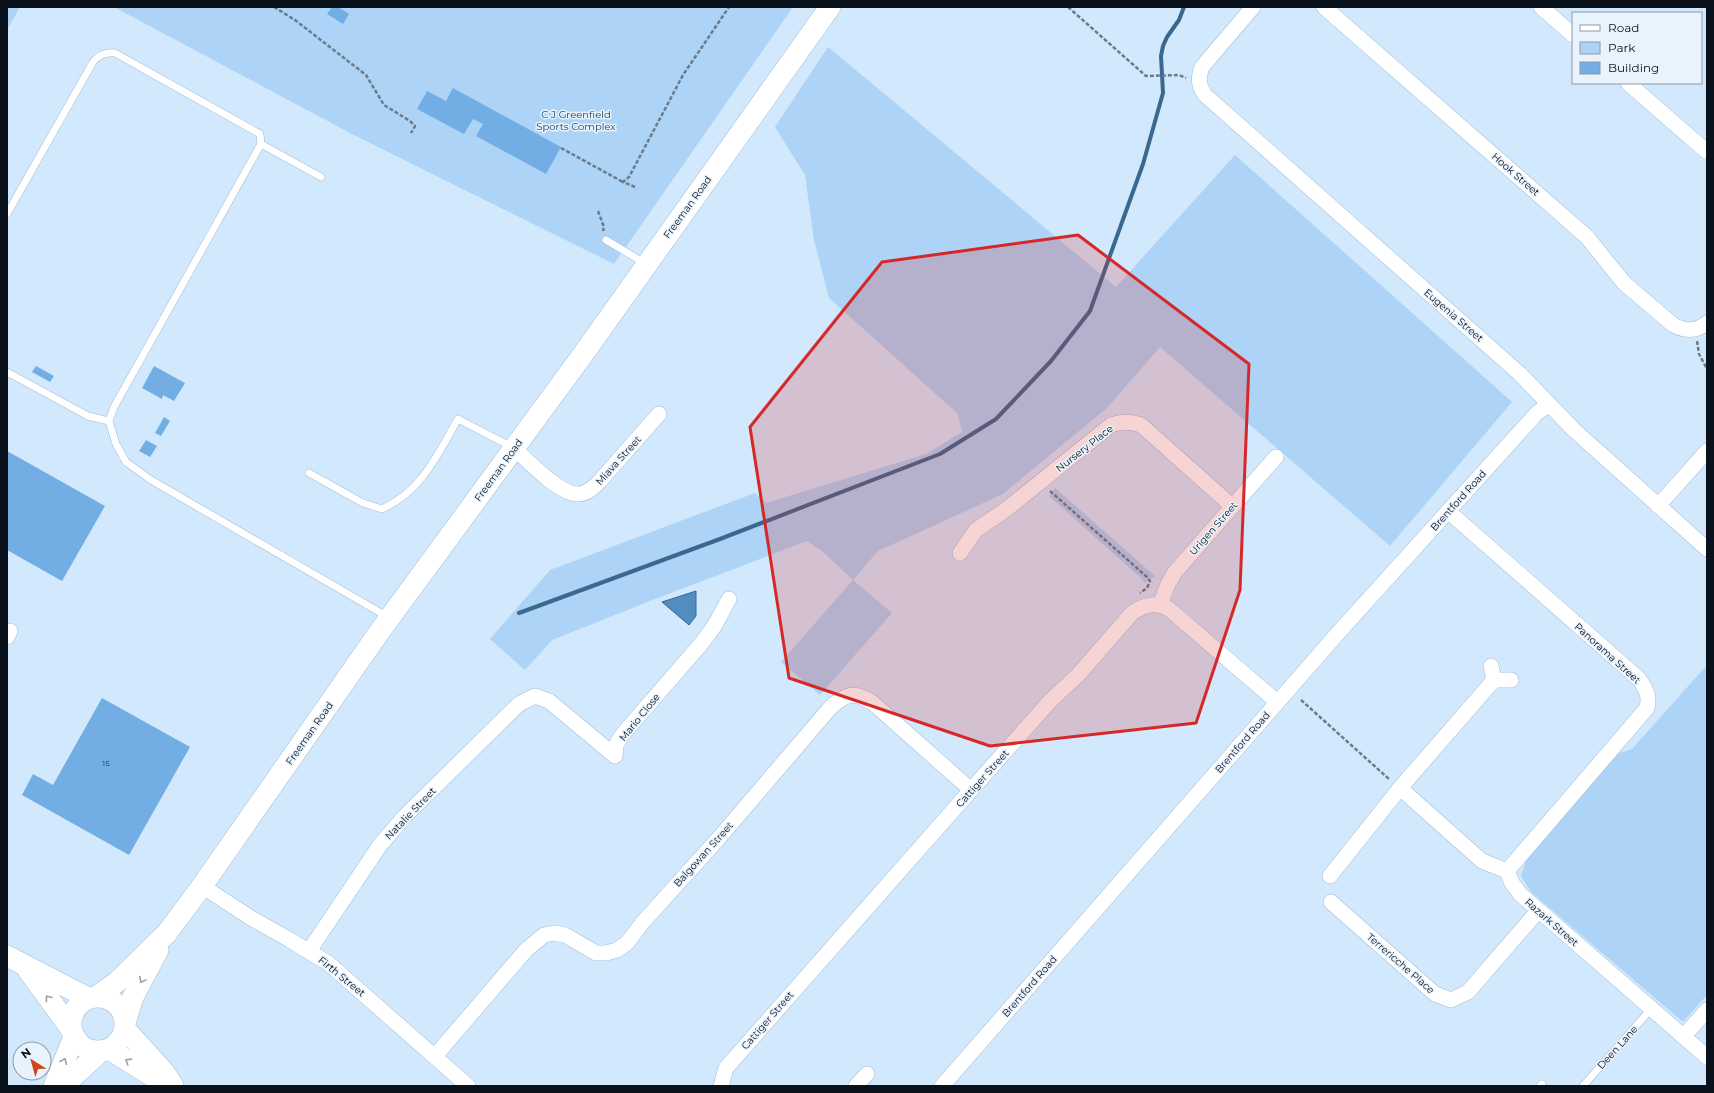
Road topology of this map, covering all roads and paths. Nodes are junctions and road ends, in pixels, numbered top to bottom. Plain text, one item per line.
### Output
1 (274, 7) edge
2 (729, 7) edge
3 (830, 7) edge
4 (1068, 7) edge
5 (1253, 7) edge
6 (1324, 7) edge
7 (1541, 7) edge
8 (1572, 34) edge
9 (1170, 75) dead end
10 (1629, 84) edge
11 (411, 133) dead end
12 (261, 144) junction
13 (560, 148) dead end
14 (1706, 151) dead end
15 (321, 177) dead end
16 (623, 182) junction
17 (635, 187) dead end
18 (598, 211) dead end
19 (7, 214) edge
20 (606, 240) joint
21 (646, 264) junction
22 (1701, 326) edge
23 (1707, 368) edge
24 (7, 372) edge
25 (1549, 404) junction
26 (659, 414) dead end
27 (110, 421) junction
28 (514, 448) junction
29 (1707, 451) edge
30 (1276, 458) dead end
31 (309, 473) dead end
32 (1040, 482) junction
33 (1232, 506) junction
34 (1658, 506) junction
35 (1448, 511) junction
36 (1707, 549) edge
37 (960, 553) dead end
38 (729, 600) dead end
39 (1160, 605) junction
40 (1143, 606) junction
41 (390, 618) junction
42 (1511, 680) dead end
43 (534, 696) joint
44 (1301, 700) dead end
45 (1277, 702) junction
46 (1400, 788) junction
47 (970, 790) junction
48 (1507, 870) junction
49 (1330, 876) dead end
50 (202, 886) junction
51 (1331, 902) dead end
52 (1538, 911) junction
53 (167, 933) junction
54 (309, 950) junction
55 (16, 961) edge
56 (93, 997) junction
57 (1651, 1009) junction
58 (1707, 1010) edge
59 (126, 1024) junction
60 (72, 1033) junction
61 (1683, 1037) junction
62 (105, 1050) junction
63 (435, 1056) junction
64 (1707, 1057) edge
65 (867, 1074) dead end
66 (54, 1086) edge
67 (63, 1086) edge
68 (172, 1086) edge
69 (468, 1086) edge
70 (721, 1086) edge
71 (856, 1086) edge
72 (942, 1086) edge
73 (1583, 1086) edge

1 - 11 path
2 - 16 path
3 - 21 street, Freeman Road
4 - 9 path
5 - 25 street, Eugenia Street
6 - 22 street, Hook Street
7 - 8 street
10 - 14 street
12 - 15 lane
12 - 19 lane
12 - 27 lane
13 - 16 path
16 - 17 path
18 - 20 path
20 - 21 lane
21 - 28 street, Freeman Road
22 - 23 path
24 - 27 lane
25 - 34 street, Eugenia Street
25 - 35 street, Brentford Road
26 - 28 street, Miava Street
27 - 41 lane
28 - 31 lane
28 - 41 street, Freeman Road
29 - 34 street
30 - 33 street, Urigen Street
32 - 33 street, Nursery Place
32 - 37 street, Nursery Place
32 - 40 path
33 - 39 street, Urigen Street
34 - 36 street, Eugenia Street
35 - 45 street, Brentford Road
35 - 48 street, Panorama Street
38 - 43 street, Mario Close
39 - 40 street
39 - 45 street
40 - 47 street, Cattiger Street
41 - 50 street, Freeman Road
42 - 46 street
43 - 54 street, Natalie Street
44 - 46 path
45 - 72 street, Brentford Road
46 - 48 street
46 - 49 street
47 - 63 street, Balgowan Street
47 - 70 street, Cattiger Street
48 - 52 street, Razark Street
50 - 53 street, Freeman Road
50 - 54 street, Firth Street
51 - 52 street, Terrericche Place
52 - 57 street, Razark Street
53 - 56 street, Freeman Road
53 -> 59 street, Freeman Road
54 - 63 street, Firth Street
55 - 56 street
60 -> 55 street
56 - 59 street
56 - 60 street
57 - 61 street, Razark Street
57 - 73 lane, Deen Lane
58 - 61 street
59 - 62 street
59 - 68 street
60 - 62 street
66 -> 60 street
61 - 64 street, Razark Street
62 - 67 street
68 -> 62 street
63 - 69 street, Firth Street
65 - 71 street

